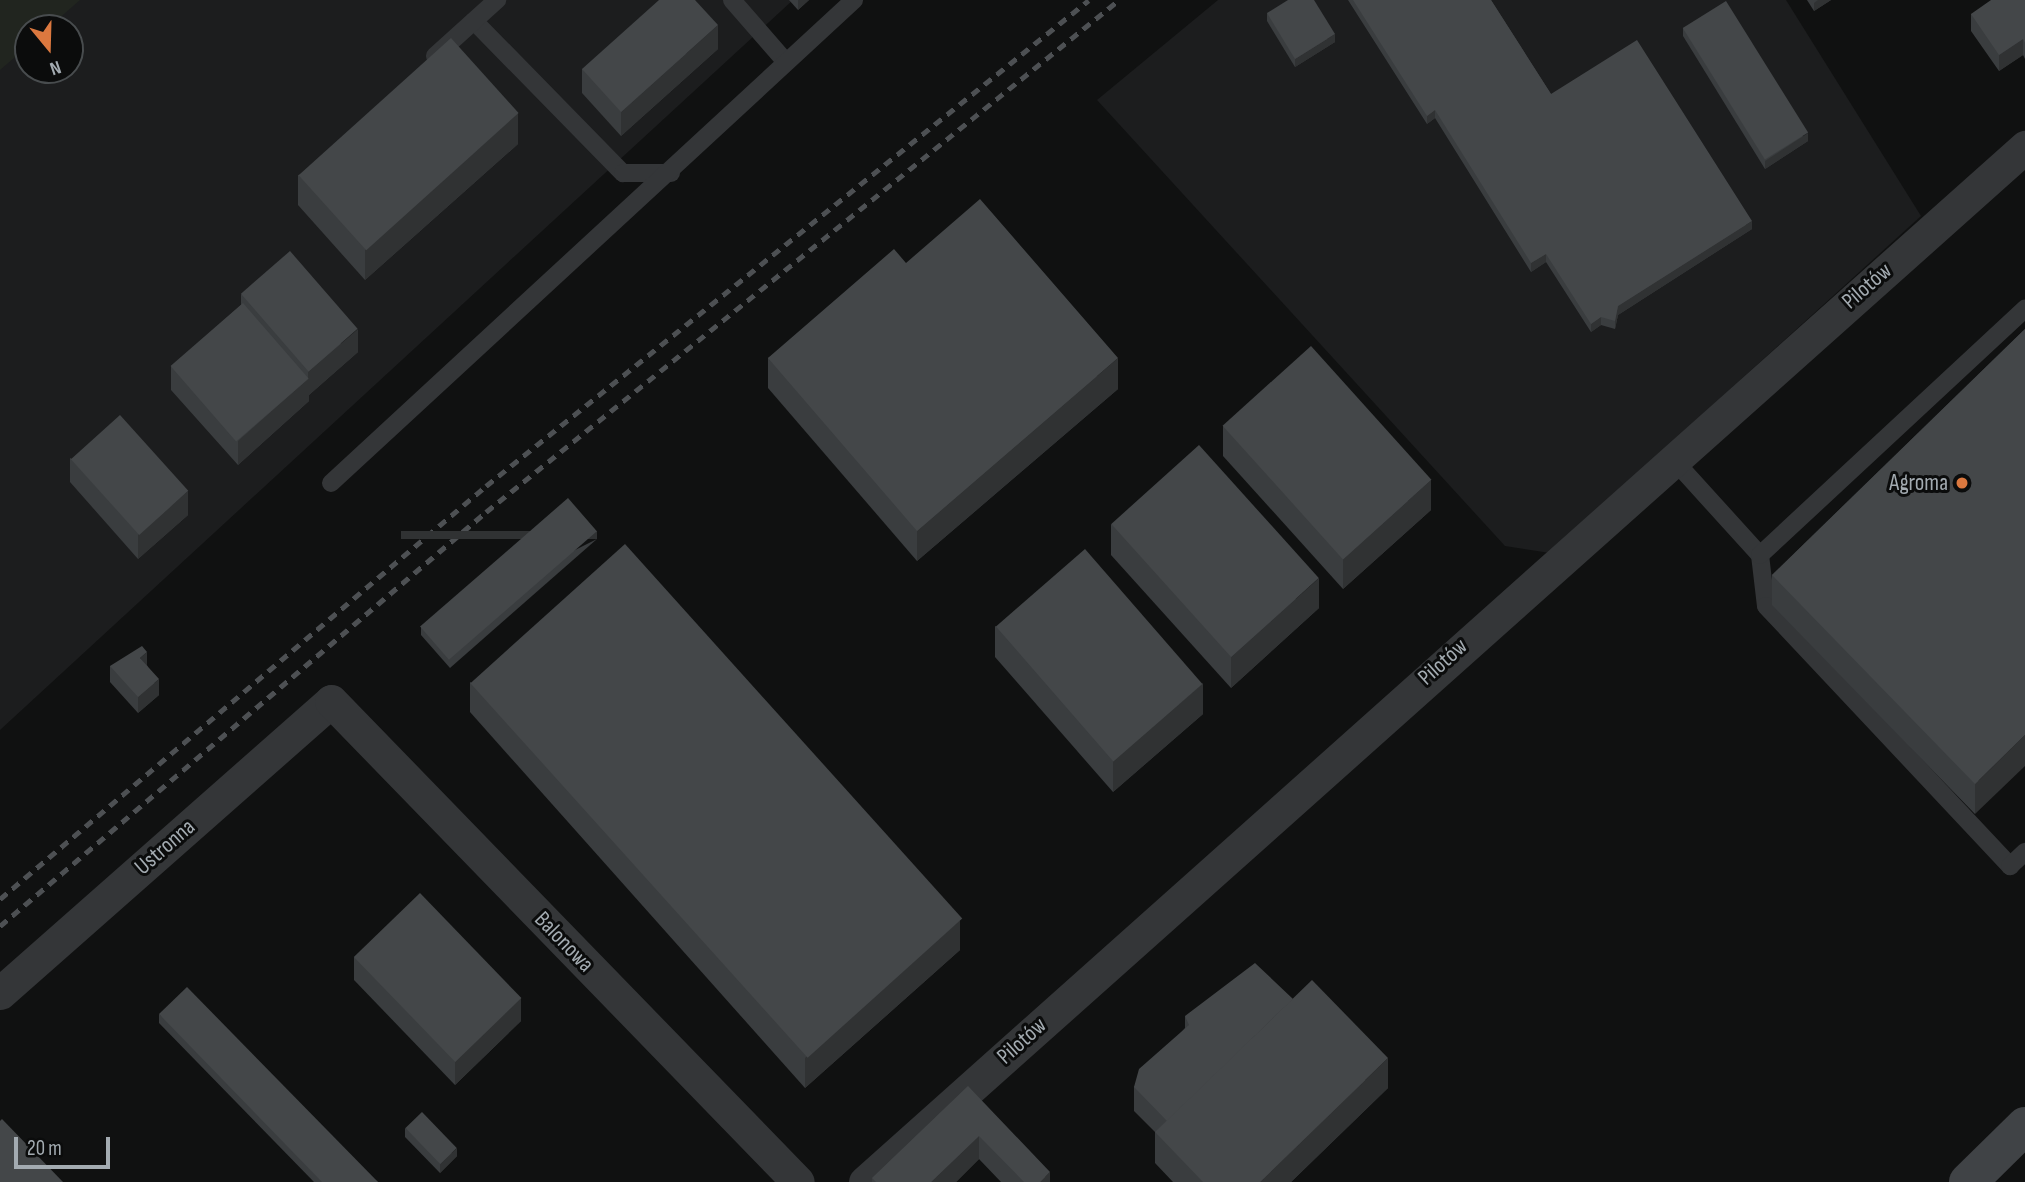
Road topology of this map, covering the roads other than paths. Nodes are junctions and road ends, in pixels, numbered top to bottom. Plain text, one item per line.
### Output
1 (497, 0) edge
2 (732, 0) edge
3 (853, 0) edge
4 (474, 21) junction
5 (786, 61) junction
6 (424, 66) edge
7 (2025, 147) edge
8 (671, 173) junction
9 (2025, 309) edge
10 (1671, 457) junction
11 (331, 483) dead end
12 (1760, 555) junction
13 (331, 701) joint
14 (2025, 852) edge
15 (0, 993) edge
16 (2025, 1126) edge
17 (798, 1182) edge
18 (865, 1182) edge
19 (1968, 1182) edge

1 - 4 lane
2 - 5 lane
3 - 5 lane
4 - 6 lane
4 - 8 lane
5 - 8 lane
7 - 10 street, Pilotów
8 - 11 lane
9 - 12 lane
10 - 12 lane
10 - 18 street, Pilotów
12 - 14 lane
13 - 15 street, Ustronna
13 - 17 street, Balonowa
16 - 19 main road

